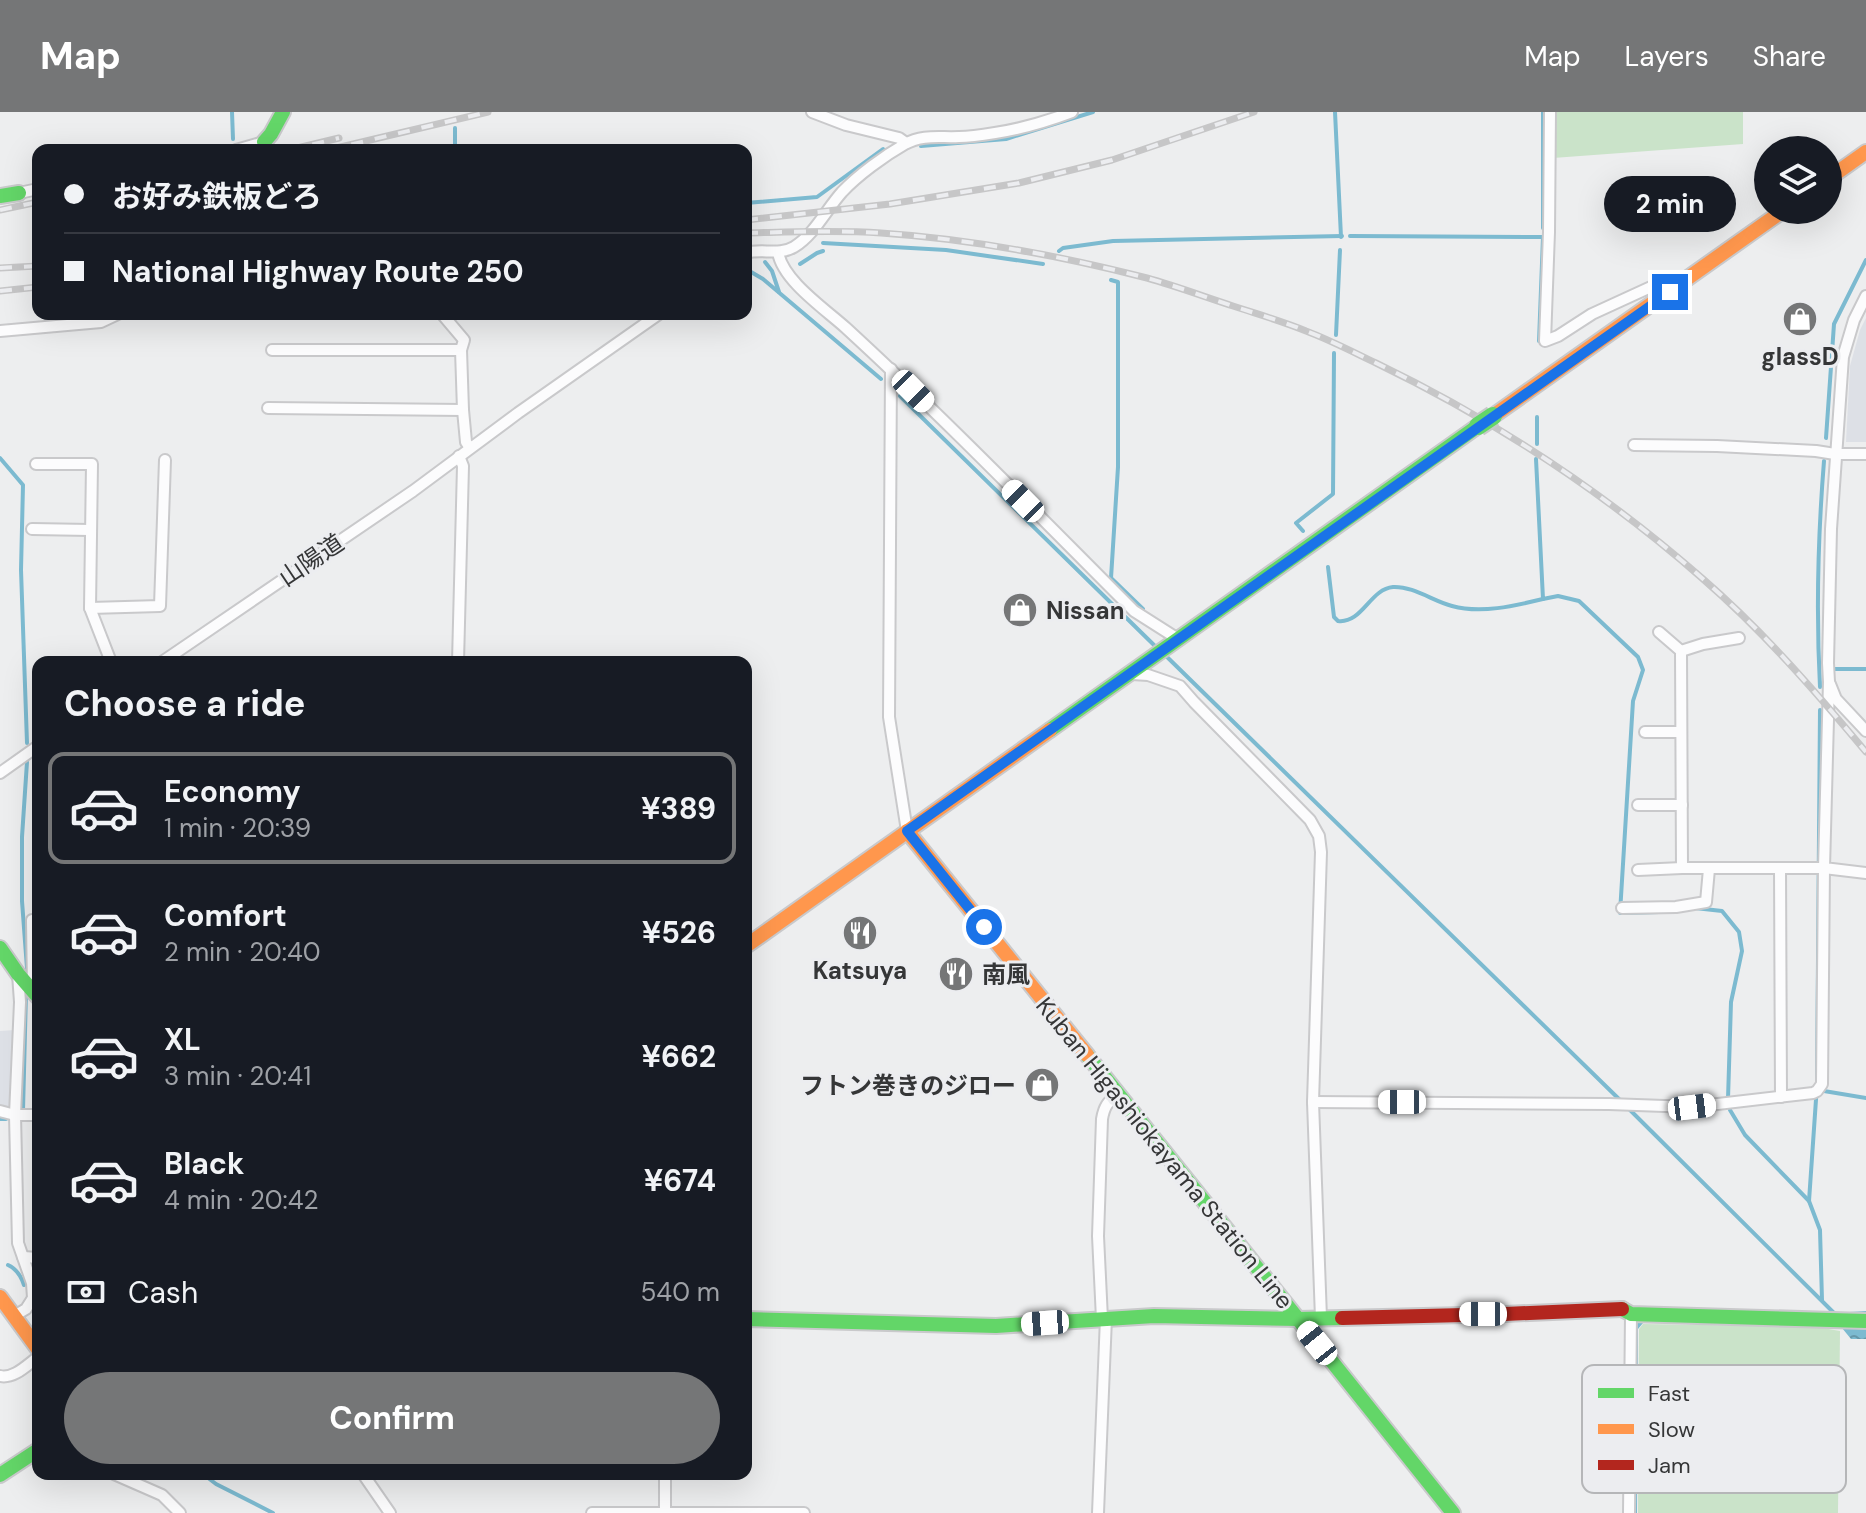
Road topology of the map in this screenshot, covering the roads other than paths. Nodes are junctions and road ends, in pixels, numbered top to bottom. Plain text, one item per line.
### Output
1 (283, 112) edge
2 (812, 112) edge
3 (1072, 112) edge
4 (1550, 112) edge
5 (264, 142) joint
6 (906, 143) junction
7 (257, 144) edge
8 (1866, 152) edge
9 (1842, 169) edge
10 (32, 190) edge
11 (19, 193) joint
12 (0, 196) edge
13 (1765, 224) edge
14 (752, 252) edge
15 (778, 252) junction
16 (1670, 292) junction
17 (1866, 296) edge
18 (105, 320) edge
19 (447, 320) edge
20 (651, 320) edge
21 (0, 331) edge
22 (272, 350) dead end
23 (461, 350) junction
24 (891, 369) junction
25 (268, 408) dead end
26 (463, 410) junction
27 (1634, 445) dead end
28 (470, 448) junction
29 (1835, 454) junction
30 (1866, 454) edge
31 (459, 456) junction
32 (165, 460) dead end
33 (36, 464) dead end
34 (32, 529) dead end
35 (90, 530) junction
36 (91, 612) junction
37 (1659, 632) dead end
38 (1739, 638) dead end
39 (1175, 641) junction
40 (1681, 651) junction
41 (109, 656) edge
42 (171, 656) edge
43 (458, 656) edge
44 (1129, 674) junction
45 (1829, 682) junction
46 (1866, 731) edge
47 (1645, 732) dead end
48 (1681, 732) junction
49 (32, 750) edge
50 (0, 773) edge
51 (1638, 805) dead end
52 (1682, 805) junction
53 (907, 831) junction
54 (1682, 868) junction
55 (1780, 868) junction
56 (1821, 868) junction
57 (1709, 869) junction
58 (1638, 870) dead end
59 (1866, 873) edge
60 (1622, 908) dead end
61 (32, 920) edge
62 (752, 942) edge
63 (0, 948) edge
64 (32, 982) edge
65 (1117, 1095) junction
66 (1781, 1097) junction
67 (1313, 1102) junction
68 (0, 1111) edge
69 (15, 1115) junction
70 (32, 1115) edge
71 (23, 1257) junction
72 (32, 1258) edge
73 (32, 1283) edge
74 (0, 1297) edge
75 (32, 1300) edge
76 (1631, 1314) junction
77 (14, 1316) junction
78 (1321, 1318) junction
79 (752, 1319) edge
80 (1104, 1319) junction
81 (1298, 1319) junction
82 (1860, 1321) edge
83 (32, 1341) edge
84 (32, 1362) edge
85 (1630, 1365) edge
86 (0, 1376) edge
87 (32, 1456) edge
88 (0, 1475) edge
89 (128, 1480) edge
90 (367, 1480) edge
91 (665, 1480) edge
92 (1629, 1493) edge
93 (665, 1512) edge
94 (180, 1513) edge
95 (390, 1513) edge
96 (592, 1513) edge
97 (804, 1513) edge
98 (1098, 1513) edge
99 (1453, 1513) edge
100 (1629, 1513) edge

1 - 5 main road
2 - 6 street
3 - 6 street
4 - 16 street
5 - 7 street
6 - 15 street
8 - 9 main road
10 - 11 street
11 - 12 main road
13 - 16 main road
14 - 15 street
15 - 24 street
16 - 39 main road
17 - 29 street
18 - 21 street
19 - 23 street
20 - 28 street, 山陽道
22 - 23 street
23 - 26 street
24 - 39 street
24 - 53 street
25 - 26 street
26 - 28 street
27 - 29 street
28 - 31 street, 山陽道
29 - 30 street
29 - 45 street
31 - 42 street, 山陽道
31 - 43 street
32 - 36 street
33 - 35 street
34 - 35 street
35 - 36 street
36 - 41 street
37 - 40 street
38 - 40 street
39 - 44 main road
40 - 48 street
44 - 53 main road
44 - 67 street
45 - 46 street
45 - 56 street
47 - 48 street
48 - 52 street
49 - 50 street
51 - 52 street
52 - 54 street
53 - 62 main road
53 - 65 main road, Kuban Higashiokayama Station Line
54 - 57 street
54 - 58 street
55 - 56 street
55 - 57 street
55 - 66 street
56 - 59 street
56 - 66 street
57 - 60 street
61 - 64 street
63 - 64 main road
64 - 69 street
65 - 80 street
65 - 81 main road, Kuban Higashiokayama Station Line
66 - 67 street
67 - 78 street
68 - 69 street
69 - 70 street
69 - 71 street
71 - 72 street
71 - 73 street
74 - 77 main road
75 - 77 street
76 - 78 main road
76 - 82 main road
76 - 85 street
77 - 83 main road
78 - 81 main road
79 - 80 main road
80 - 81 main road
80 - 98 street
81 - 99 main road, Kuban Higashiokayama Station Line
84 - 86 street
87 - 88 main road
89 - 94 street
90 - 95 street
91 - 93 street
92 - 100 street
93 - 96 street
93 - 97 street

